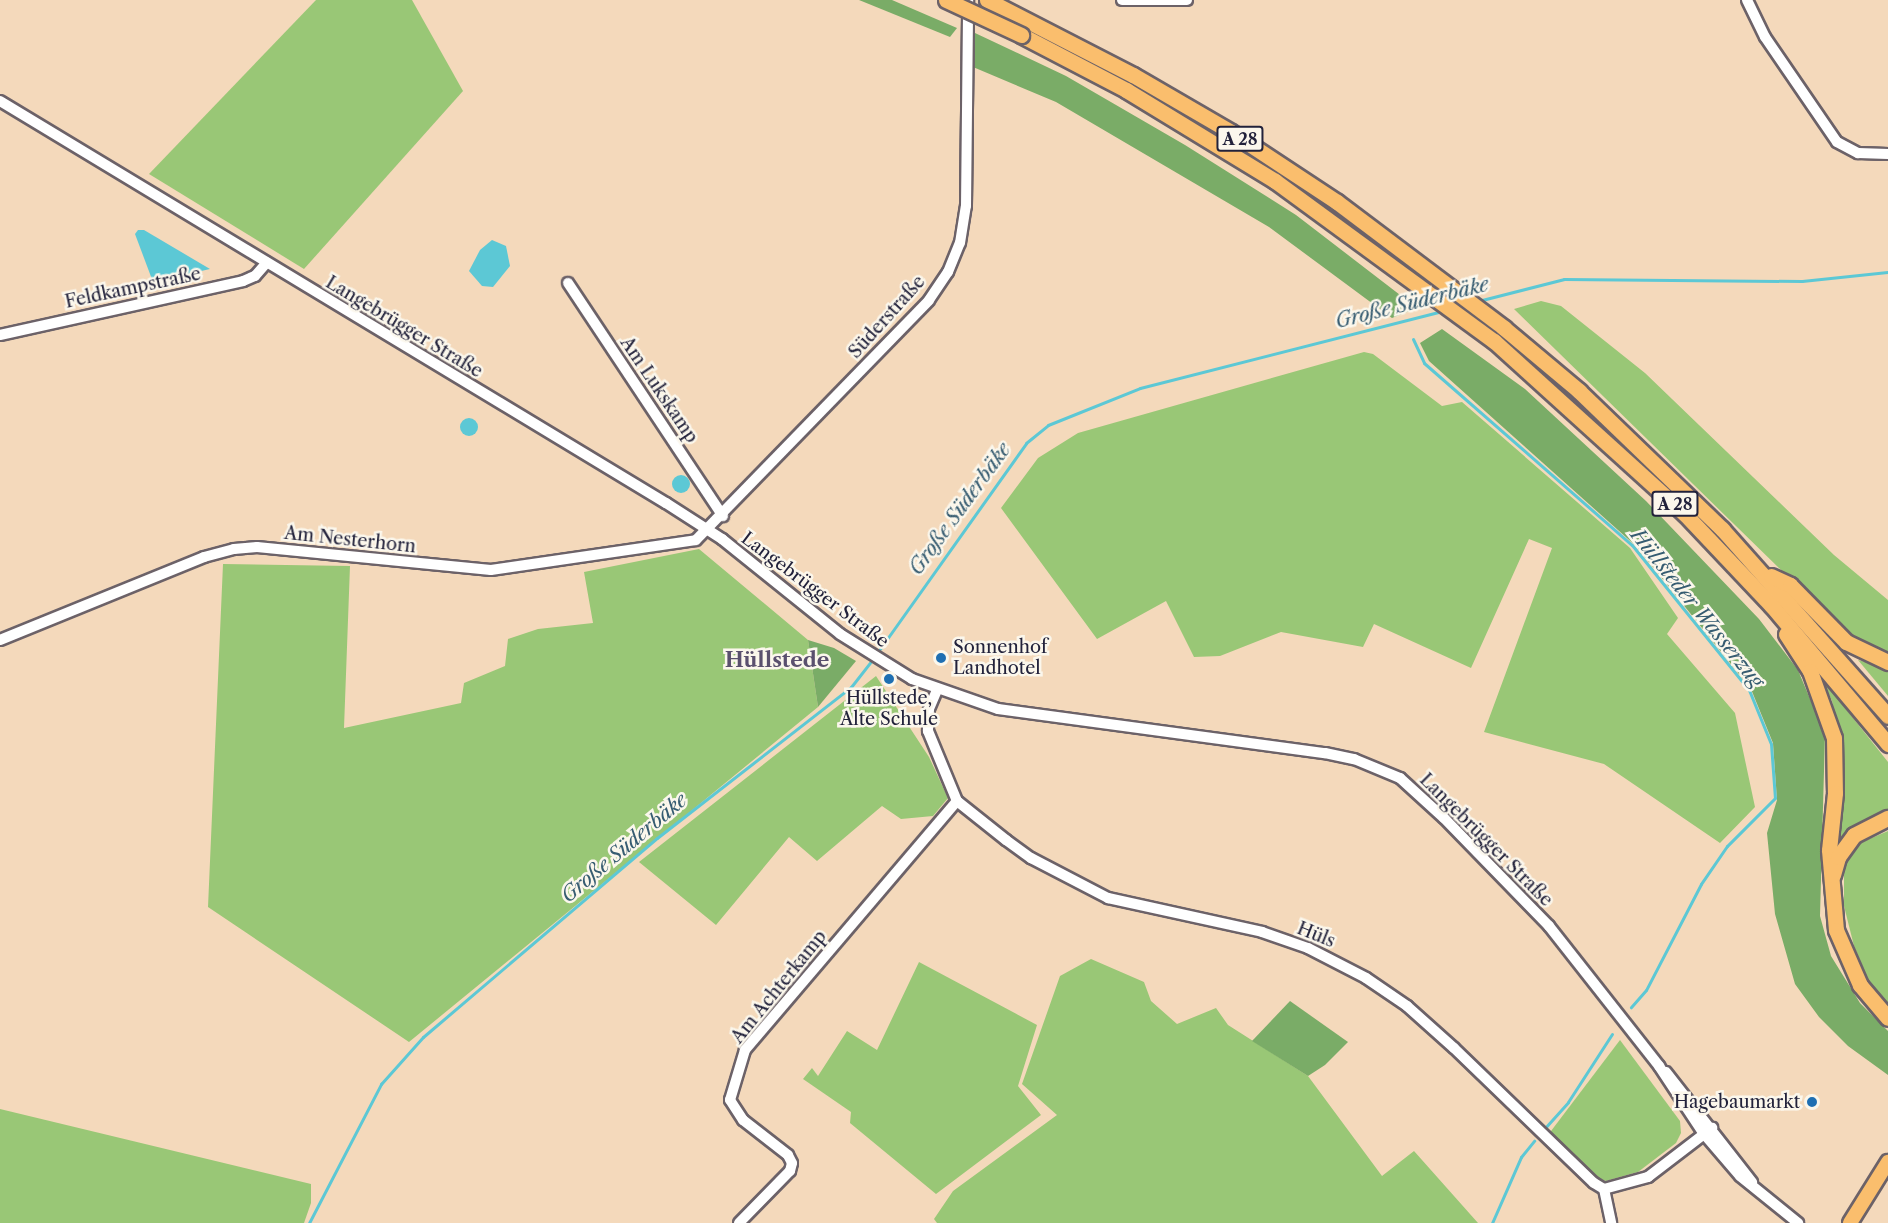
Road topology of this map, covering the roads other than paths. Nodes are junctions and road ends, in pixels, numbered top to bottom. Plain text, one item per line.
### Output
1 (946, 0) edge
2 (968, 0) edge
3 (987, 0) edge
4 (1122, 0) edge
5 (1187, 0) edge
6 (1747, 0) edge
7 (0, 100) edge
8 (1888, 154) edge
9 (267, 262) junction
10 (568, 283) dead end
11 (0, 335) edge
12 (723, 516) junction
13 (709, 530) junction
14 (1766, 573) junction
15 (1770, 605) junction
16 (0, 640) edge
17 (1888, 662) edge
18 (937, 690) junction
19 (1888, 716) edge
20 (1888, 744) edge
21 (957, 801) junction
22 (1888, 818) edge
23 (1830, 886) junction
24 (1888, 1018) edge
25 (1708, 1131) junction
26 (1888, 1162) edge
27 (1604, 1189) junction
28 (1796, 1222) edge
29 (739, 1223) edge
30 (1611, 1223) edge
31 (1850, 1223) edge

1 - 15 highway, A 28, bridge
2 - 12 street, Süderstraße
3 - 14 highway, A 28
4 - 5 street
6 - 8 street
7 - 9 street, Langebrügger Straße
9 - 11 street, Feldkampstraße
9 - 13 street, Langebrügger Straße
10 - 12 street, Am Lukskamp
12 - 13 street, Süderstraße
13 - 16 street, Am Nesterhorn
13 - 18 street, Langebrügger Straße
14 - 17 highway
14 - 19 highway, A 28
15 - 20 highway, A 28
15 - 23 highway
18 - 21 street, Hüls
18 - 25 street, Langebrügger Straße
21 - 27 street, Hüls
21 - 29 street, Am Achterkamp
22 - 23 highway
23 - 24 highway
25 - 27 street
25 - 28 street, Langebrügger Straße
26 - 31 main road
27 - 30 street

